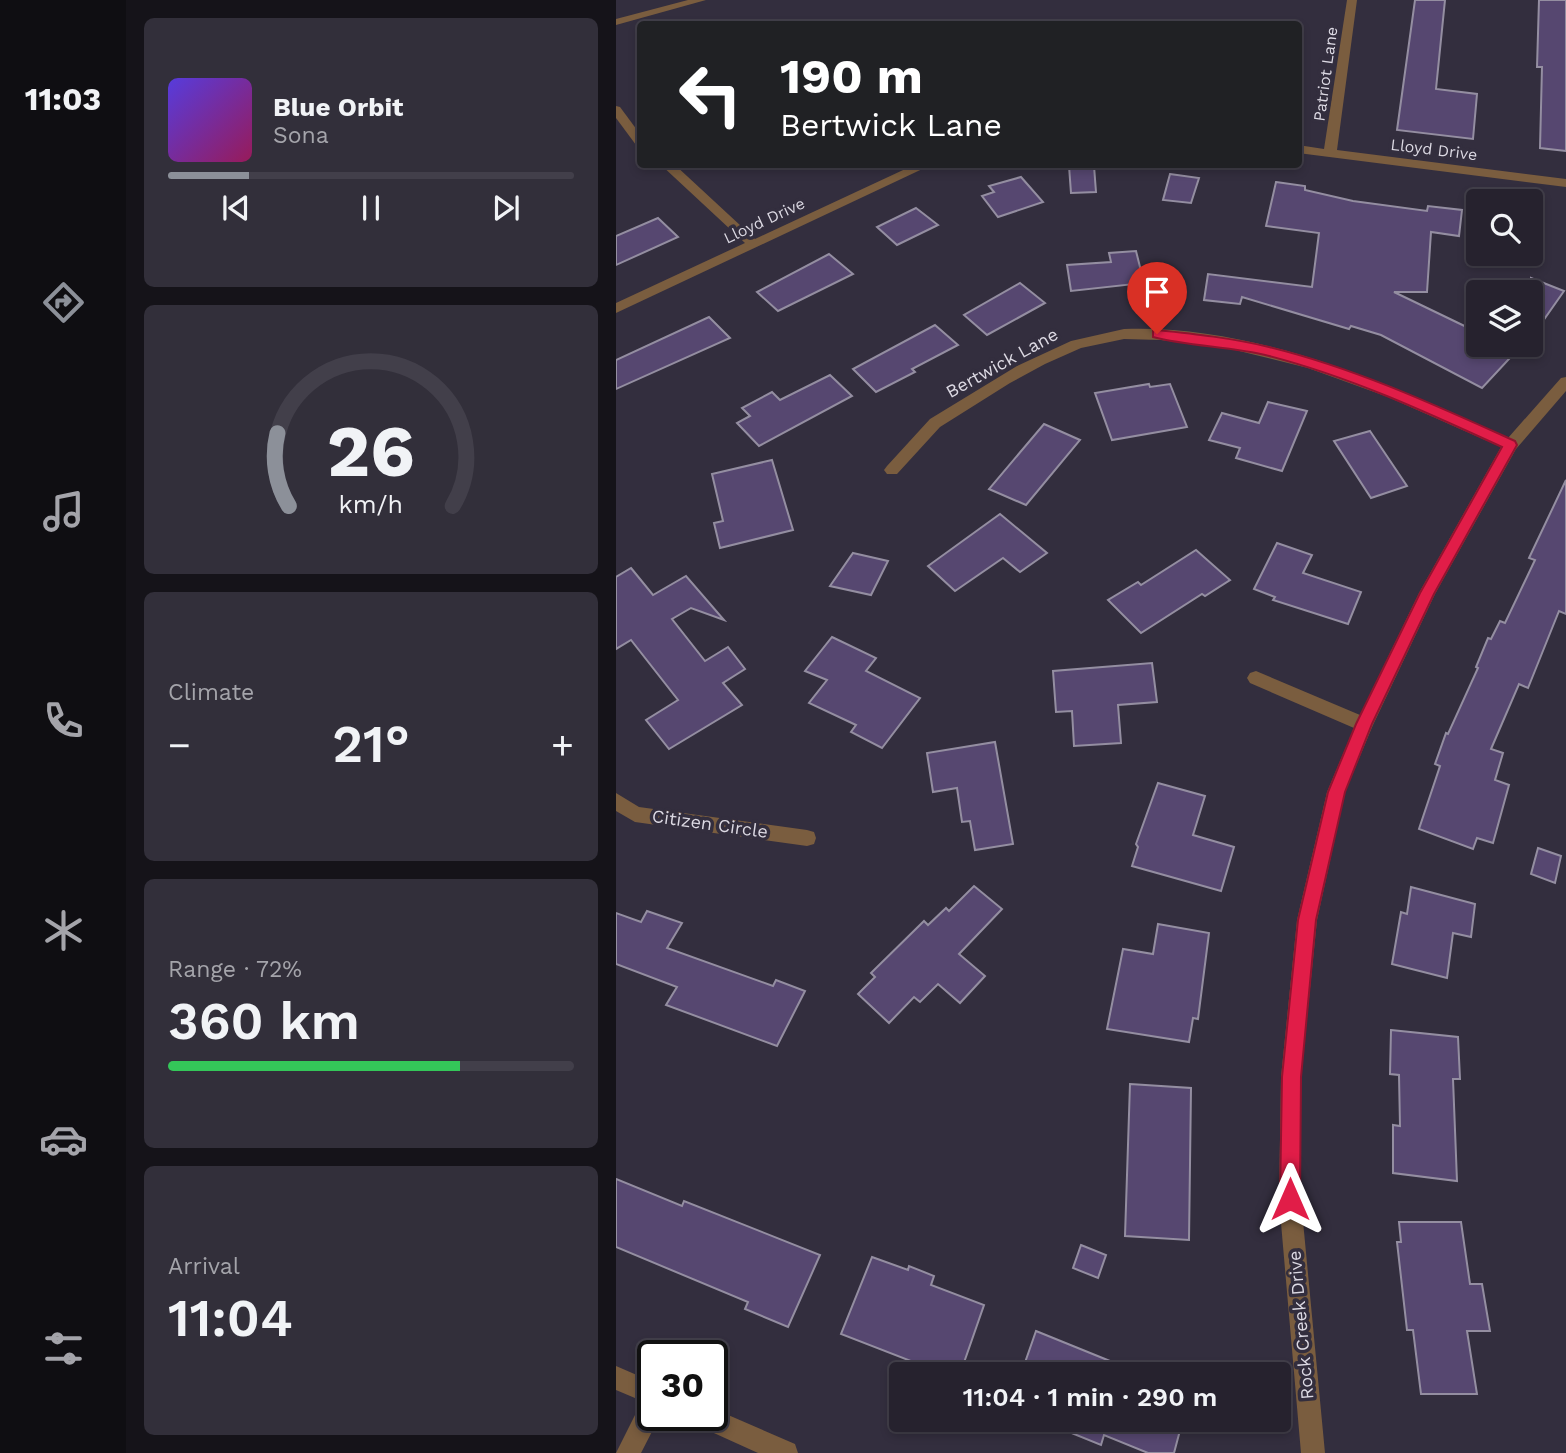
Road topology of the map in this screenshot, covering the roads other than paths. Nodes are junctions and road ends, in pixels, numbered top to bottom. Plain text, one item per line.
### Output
1 (701, 0) edge
2 (1352, 0) edge
3 (616, 22) edge
4 (616, 110) edge
5 (637, 138) edge
6 (1302, 150) edge
7 (1330, 153) junction
8 (670, 168) edge
9 (918, 168) edge
10 (1566, 183) edge
11 (753, 244) junction
12 (616, 308) edge
13 (1566, 382) edge
14 (1510, 445) junction
15 (892, 470) dead end
16 (1256, 678) dead end
17 (1364, 724) junction
18 (616, 801) edge
19 (807, 838) dead end
20 (616, 1378) edge
21 (637, 1387) edge
22 (728, 1427) edge
23 (639, 1431) edge
24 (628, 1453) edge
25 (786, 1453) edge
26 (1313, 1453) edge

1 - 3 street
2 - 7 street, Patriot Lane
4 - 5 street
6 - 7 street, Lloyd Drive
7 - 10 street, Lloyd Drive
8 - 11 street
9 - 11 street, Lloyd Drive
11 - 12 street, Lloyd Drive
13 - 14 street, Rock Creek Drive
14 - 15 street, Bertwick Lane
14 - 17 street, Rock Creek Drive
16 - 17 street
17 - 26 street, Rock Creek Drive
18 - 19 street, Citizen Circle
20 - 21 street
22 - 25 street
23 - 24 street

